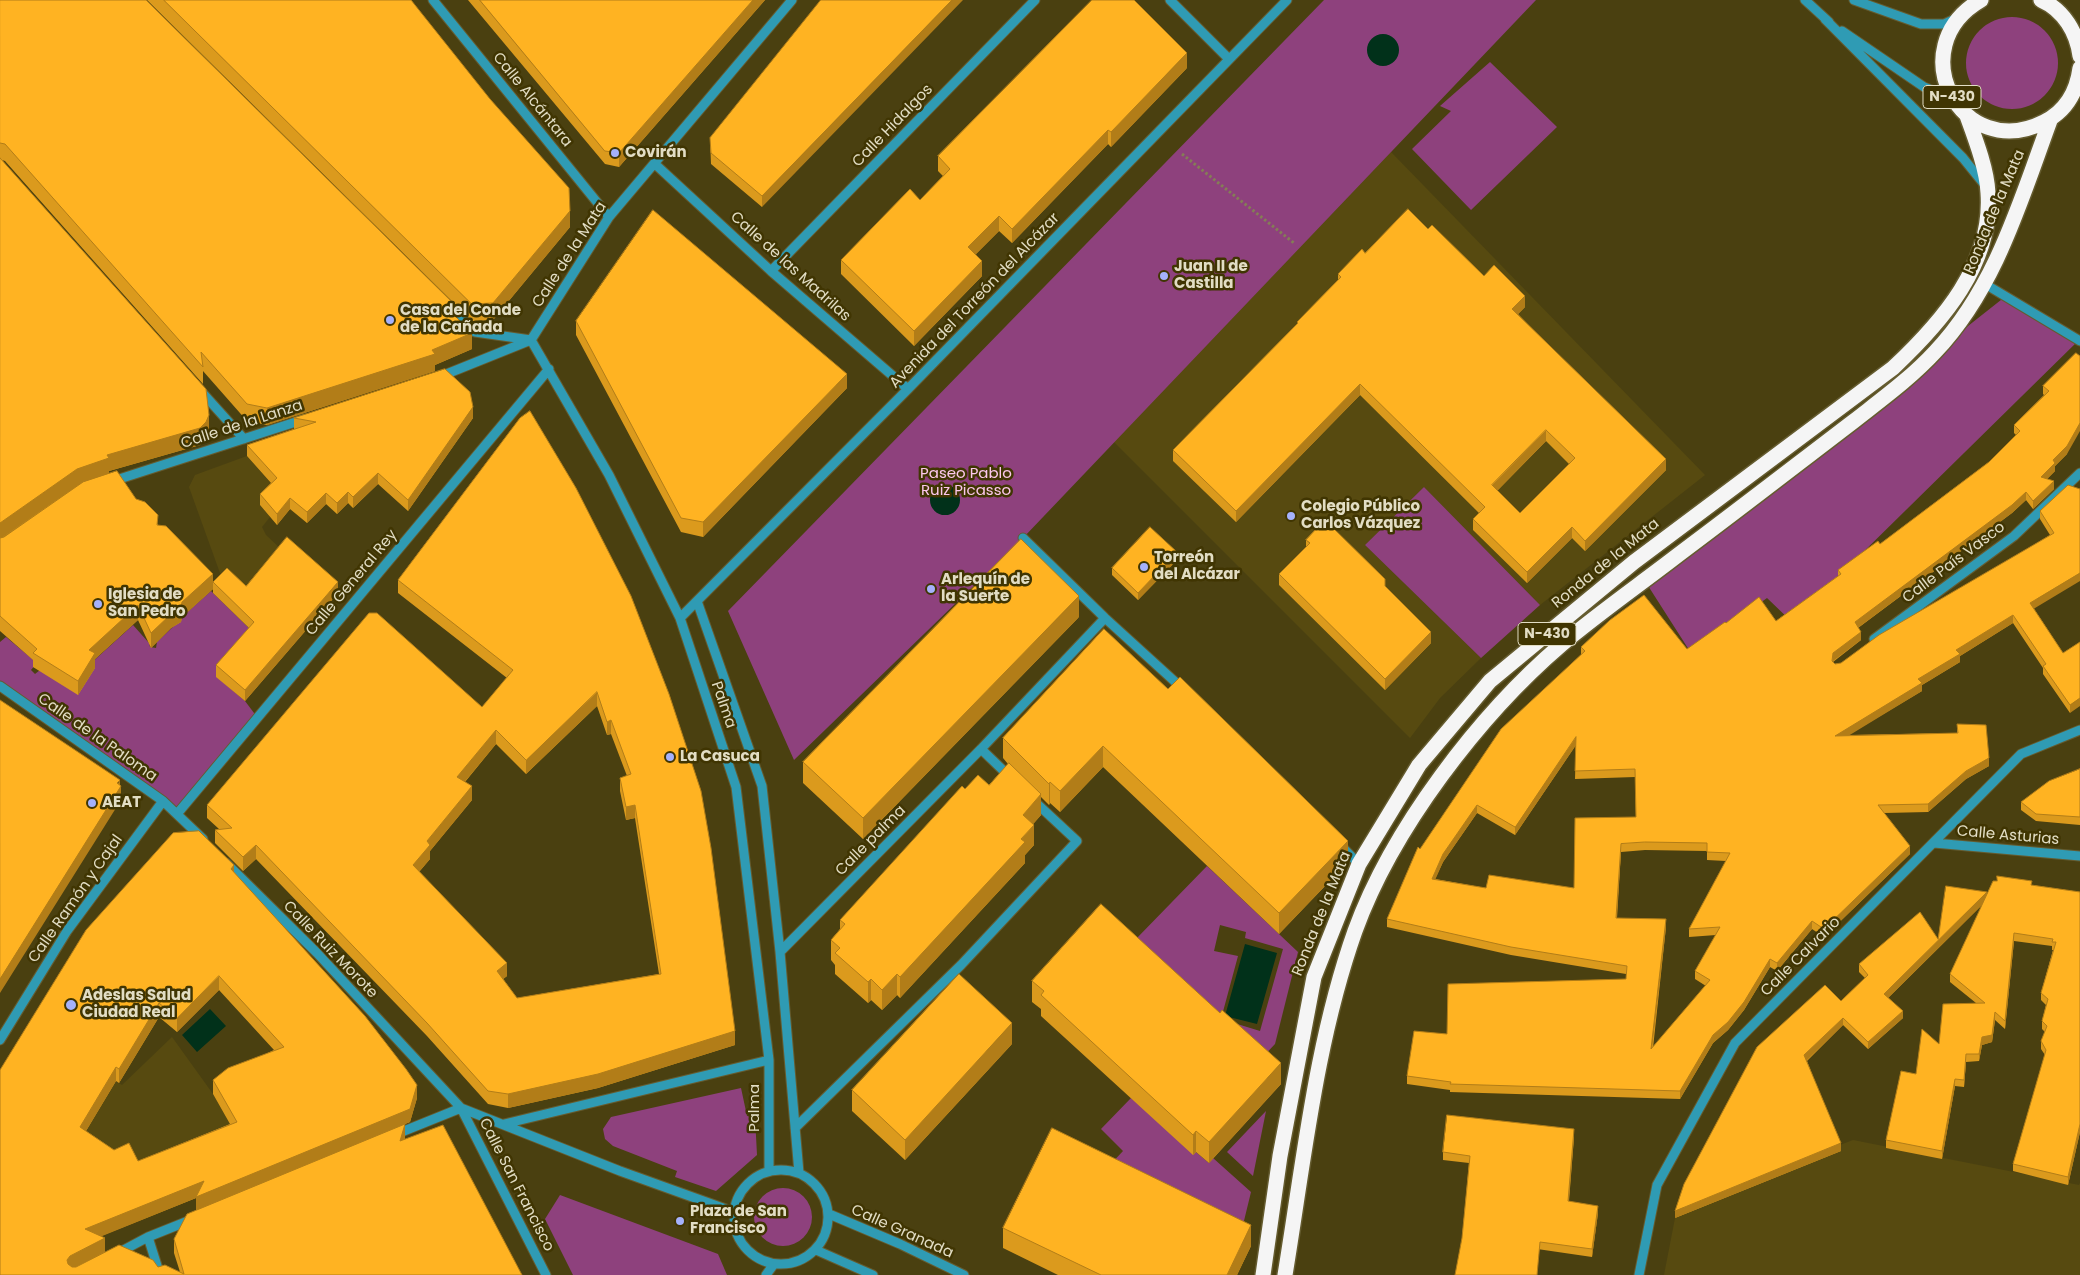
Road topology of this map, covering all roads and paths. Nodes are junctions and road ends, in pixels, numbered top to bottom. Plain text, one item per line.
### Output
1 (433, 0) edge
2 (792, 0) edge
3 (1034, 0) edge
4 (1170, 0) edge
5 (1287, 0) edge
6 (1805, 0) edge
7 (1854, 0) edge
8 (1981, 0) edge
9 (2041, 0) edge
10 (2060, 7) edge
11 (1959, 17) junction
12 (1824, 19) junction
13 (2080, 56) edge
14 (1230, 59) junction
15 (2080, 68) edge
16 (1952, 98) junction
17 (1967, 116) junction
18 (2052, 118) junction
19 (1182, 154) dead end
20 (655, 164) junction
21 (1988, 191) junction
22 (610, 216) junction
23 (1294, 244) dead end
24 (771, 271) junction
25 (1985, 284) junction
26 (440, 298) edge
27 (531, 340) junction
28 (2080, 341) edge
29 (549, 369) junction
30 (430, 379) edge
31 (191, 380) edge
32 (908, 389) junction
33 (318, 415) edge
34 (244, 439) junction
35 (2080, 473) edge
36 (98, 485) edge
37 (1023, 538) edge
38 (697, 601) junction
39 (680, 618) junction
40 (1105, 618) junction
41 (1869, 643) edge
42 (0, 686) edge
43 (1193, 699) edge
44 (2080, 730) edge
45 (981, 749) junction
46 (1015, 782) edge
47 (1029, 795) edge
48 (163, 801) junction
49 (177, 814) junction
50 (1331, 836) edge
51 (1934, 843) junction
52 (212, 849) edge
53 (219, 856) edge
54 (2080, 856) edge
55 (1359, 864) junction
56 (780, 952) junction
57 (0, 1040) edge
58 (768, 1060) junction
59 (461, 1108) junction
60 (503, 1124) junction
61 (795, 1128) junction
62 (387, 1138) edge
63 (769, 1171) junction
64 (799, 1173) junction
65 (734, 1212) junction
66 (204, 1214) edge
67 (829, 1214) junction
68 (148, 1237) junction
69 (816, 1250) junction
70 (107, 1258) edge
71 (774, 1264) junction
72 (160, 1275) edge
73 (546, 1275) edge
74 (766, 1275) edge
75 (873, 1275) edge
76 (964, 1275) edge
77 (1262, 1275) edge
78 (1285, 1275) edge
79 (1639, 1275) edge

1 - 22 street, Calle Alcántara
2 - 20 street, Calle de la Mata
3 - 24 street, Calle Hidalgos
4 - 14 street
5 - 14 street, Avenida del Torreón del Alcázar
6 - 12 street
7 - 11 street
8 - 11 highway, N-430
9 - 10 highway
10 - 13 highway
11 - 16 highway, N-430
12 - 16 street
12 - 21 street
14 - 32 street, Avenida del Torreón del Alcázar
15 - 18 highway, N-430
16 - 17 highway, N-430
17 - 18 highway, N-430
17 - 21 highway, Ronda de la Mata / N-430
18 - 25 highway, Ronda de la Mata / N-430
19 - 23 path
20 - 22 street, Calle de la Mata
20 - 24 street, Calle de las Madrilas
21 - 55 highway, Ronda de la Mata / N-430
22 - 27 street, Calle de la Mata
24 - 32 street, Calle de las Madrilas
25 - 28 street
25 - 78 highway, Ronda de la Mata / N-430
26 - 27 street
27 - 29 street
27 - 30 street
29 - 39 street, Palma
29 - 49 street, Calle General Rey
31 - 34 street
32 - 38 street, Avenida del Torreón del Alcázar
33 - 34 street, Calle de la Lanza
34 - 36 street, Calle de la Lanza
35 - 41 street, Calle País Vasco
37 - 40 street
38 - 39 street, Avenida del Torreón del Alcázar
38 - 56 street, Palma
39 - 58 street, Palma
40 - 43 street
40 - 45 street, Calle palma
42 - 48 street, Calle de la Paloma
44 - 51 street, Calle Calvario
45 - 46 street
45 - 56 street, Calle palma
47 - 61 street
48 - 49 street, Calle de la Paloma
48 - 57 street, Calle Ramón y Cajal
49 - 52 street
50 - 55 street
51 - 54 street, Calle Asturias
51 - 79 street, Calle Calvario
53 - 59 street, Calle Ruiz Morote
55 - 77 highway, Ronda de la Mata / N-430
56 - 61 street, Palma
58 - 60 street
58 - 63 street, Palma
59 - 60 street
59 - 62 street
59 - 73 street, Calle San Francisco
60 - 65 street
61 - 64 street, Palma
63 - 64 street
63 - 65 street
64 - 67 street
65 - 71 street
66 - 68 street
67 - 69 street
67 - 76 street, Calle Granada
68 - 70 street
68 - 72 street
69 - 71 street
69 - 75 street
71 - 74 street

